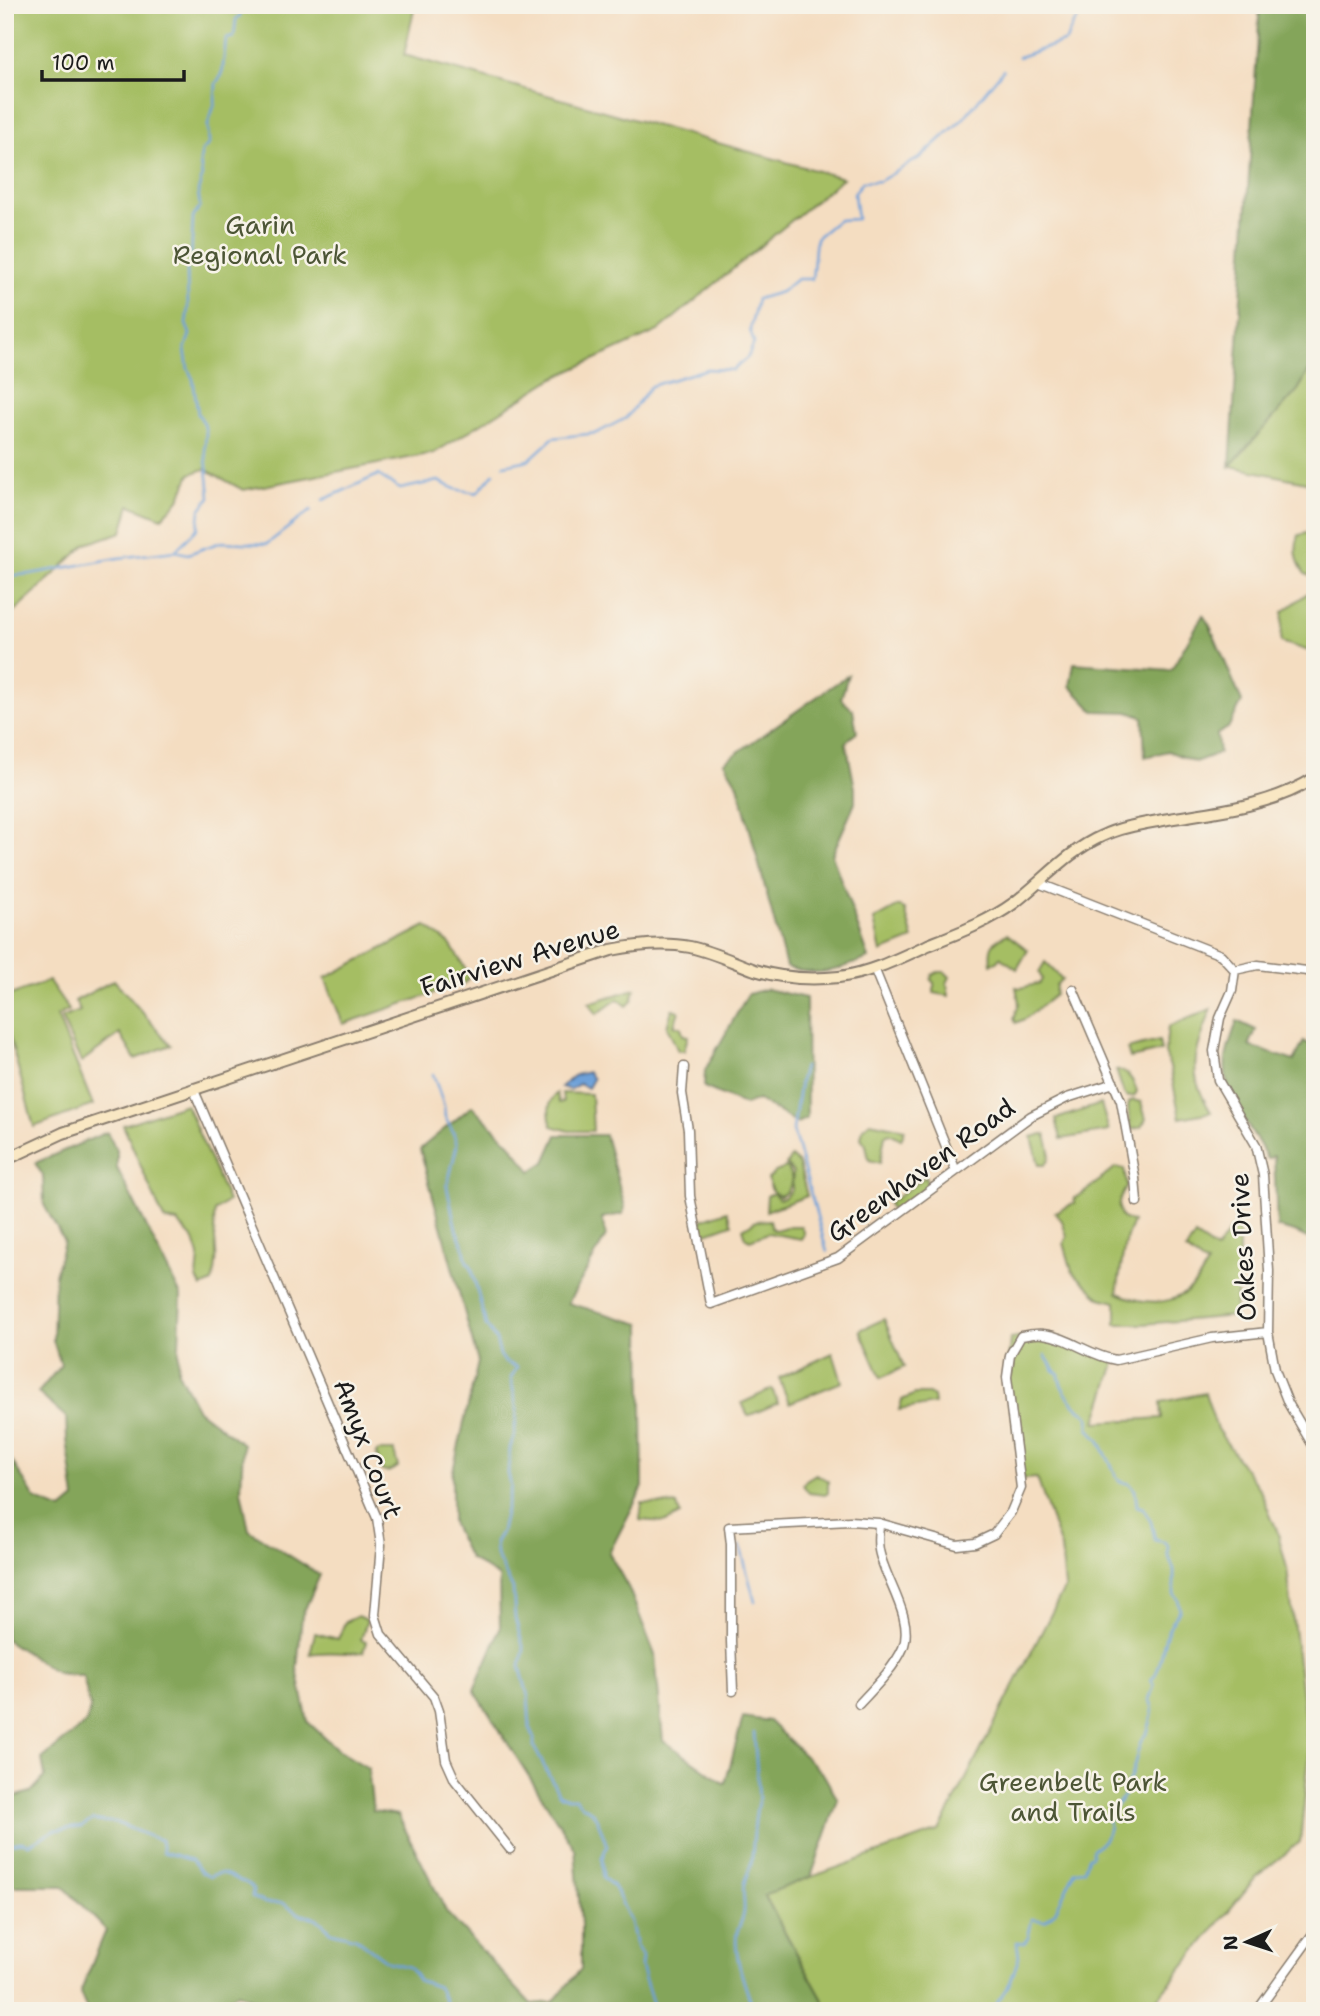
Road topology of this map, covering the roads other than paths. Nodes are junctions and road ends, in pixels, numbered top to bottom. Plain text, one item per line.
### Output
1 (1315, 778) edge
2 (1038, 883) junction
3 (874, 968) junction
4 (1234, 970) junction
5 (1315, 972) edge
6 (1073, 989) dead end
7 (684, 1067) dead end
8 (1114, 1083) junction
9 (193, 1088) junction
10 (5, 1160) edge
11 (956, 1171) junction
12 (1137, 1202) dead end
13 (1268, 1332) junction
14 (1315, 1449) edge
15 (879, 1523) junction
16 (733, 1691) dead end
17 (859, 1704) dead end
18 (510, 1849) dead end
19 (1315, 1931) edge
20 (1257, 2011) edge

1 - 2 main road, Fairview Avenue
2 - 3 main road, Fairview Avenue
2 - 4 street
3 - 9 main road, Fairview Avenue
3 - 11 street
4 - 5 street
4 - 13 street, Oakes Drive
6 - 8 street
7 - 11 street, Greenhaven Road
8 - 11 street, Greenhaven Road
8 - 12 street
9 - 10 main road, Fairview Avenue
9 - 18 street, Amyx Court
13 - 14 street, Oakes Drive
13 - 15 street
15 - 16 street
15 - 17 street
19 - 20 street

